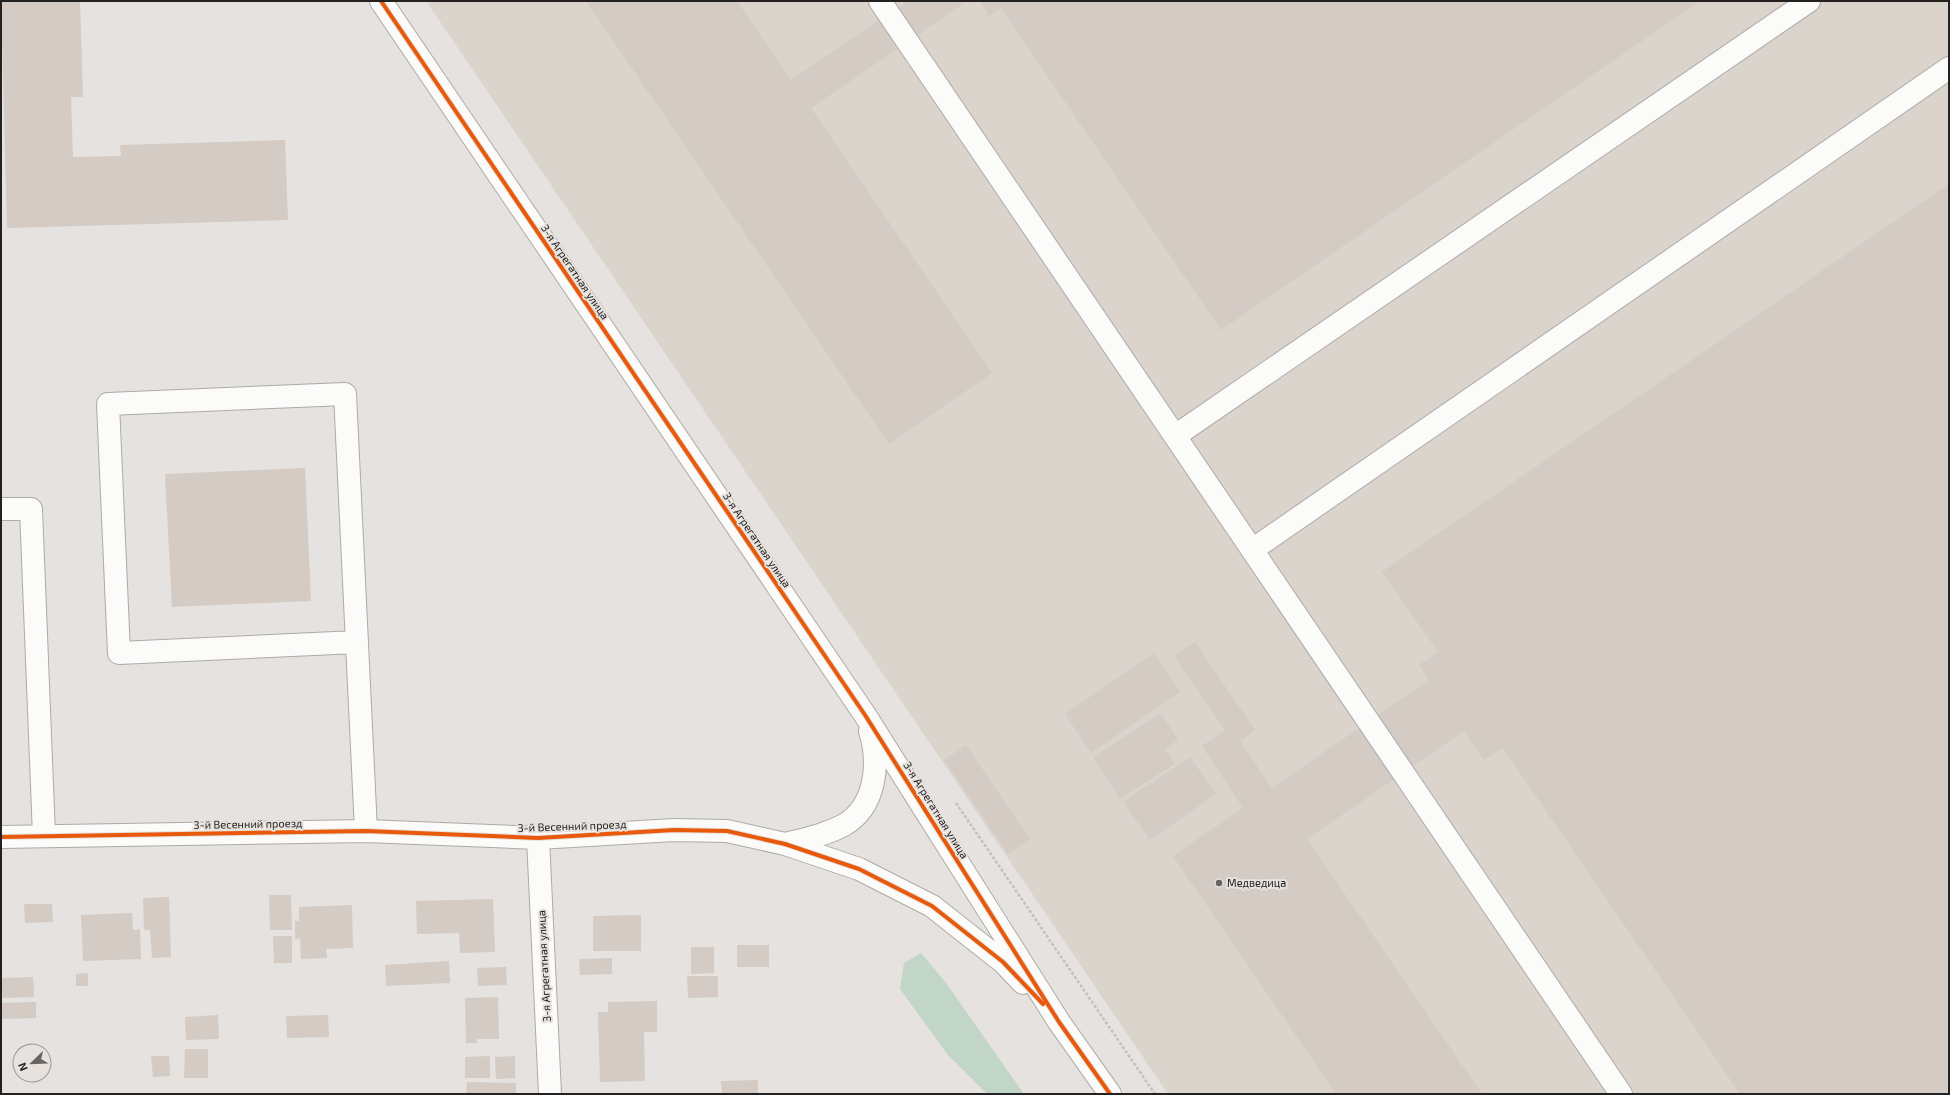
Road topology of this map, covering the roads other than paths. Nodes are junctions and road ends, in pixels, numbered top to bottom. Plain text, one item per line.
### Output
1 (381, 1) edge
2 (880, 1) edge
3 (1809, 1) edge
4 (1949, 68) edge
5 (1175, 436) junction
6 (1, 509) edge
7 (1252, 550) junction
8 (357, 642) junction
9 (865, 715) junction
10 (366, 831) junction
11 (44, 836) junction
12 (1, 837) edge
13 (538, 838) junction
14 (785, 844) junction
15 (1060, 1022) junction
16 (550, 1094) edge
17 (1110, 1094) edge
18 (1621, 1094) edge

1 - 9 street, 3-я Агрегатная улица
2 - 5 street
3 - 5 street
4 - 7 street
5 - 7 street
6 - 11 street
7 - 18 street
8 - 8 street
8 - 10 street
9 - 14 street
9 - 15 street, 3-я Агрегатная улица
10 - 11 street, 3-й Весенний проезд
10 - 13 street, 3-й Весенний проезд
11 - 12 street, 3-й Весенний проезд
13 - 14 street, 3-й Весенний проезд
13 - 16 street, 3-я Агрегатная улица
14 - 15 street, 3-й Весенний проезд
15 - 17 street, 3-я Агрегатная улица

